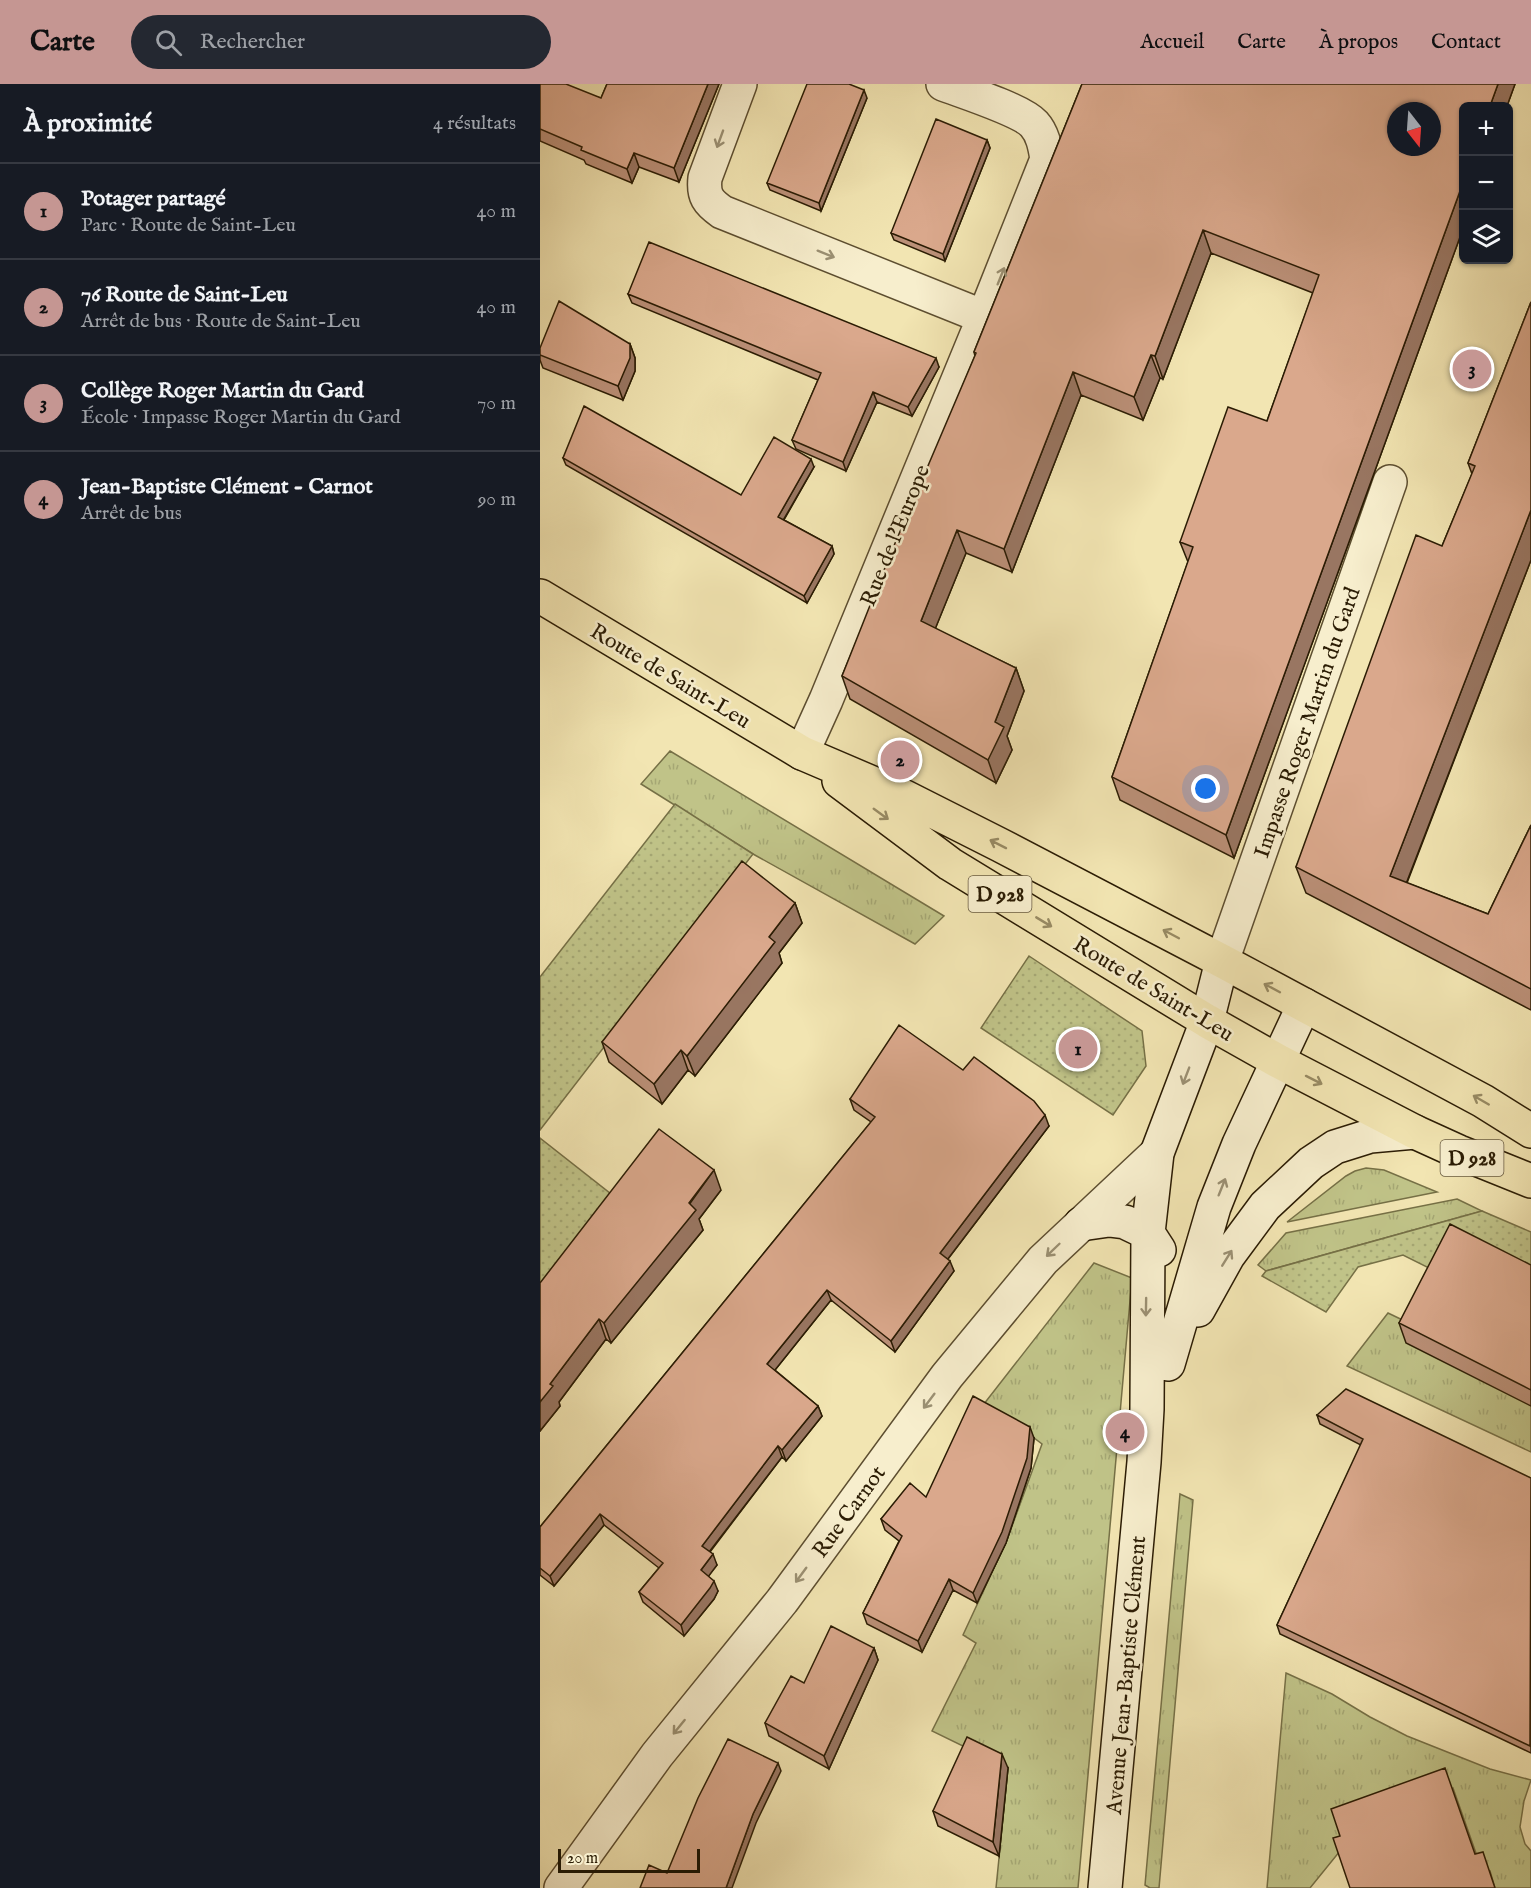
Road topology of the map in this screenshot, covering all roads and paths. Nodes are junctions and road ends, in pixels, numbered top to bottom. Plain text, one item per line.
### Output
1 (740, 84) edge
2 (943, 84) edge
3 (984, 317) junction
4 (1390, 482) dead end
5 (540, 596) edge
6 (802, 753) junction
7 (1222, 961) junction
8 (1304, 1005) junction
9 (1207, 1021) junction
10 (1278, 1061) junction
11 (1531, 1131) edge
12 (1415, 1132) junction
13 (1156, 1153) junction
14 (1531, 1181) edge
15 (1081, 1224) junction
16 (1148, 1233) junction
17 (1168, 1364) junction
18 (1144, 1462) junction
19 (561, 1888) edge
20 (1105, 1888) edge

1 -> 3 street
3 -> 2 street, Rue de l'Europe
3 - 6 street, Rue de l'Europe
4 - 7 street, Impasse Roger Martin du Gard
5 - 6 main road, Route de Saint-Leu / D 928
7 -> 6 main road, Route de Saint-Leu / D 928
6 -> 9 main road, Route de Saint-Leu / D 928
8 -> 7 main road, Route de Saint-Leu / D 928
7 - 9 street, Avenue Jean-Baptiste Clément
8 - 10 street, Avenue Jean-Baptiste Clément
11 -> 8 main road, Route de Saint-Leu / D 928
9 - 10 main road, Route de Saint-Leu / D 928
9 -> 13 street, Avenue Jean-Baptiste Clément
10 -> 12 main road, Route de Saint-Leu / D 928
17 -> 10 street, Avenue Jean-Baptiste Clément
12 - 14 main road, Route de Saint-Leu / D 928
17 -> 12 street, Avenue Jean-Baptiste Clément
13 - 15 street, Rue Carnot
13 - 16 street, Avenue Jean-Baptiste Clément
15 - 16 street
15 -> 19 street, Rue Carnot
16 - 17 street
16 -> 18 street, Avenue Jean-Baptiste Clément
17 - 18 street, Avenue Jean-Baptiste Clément
18 - 20 street, Avenue Jean-Baptiste Clément

